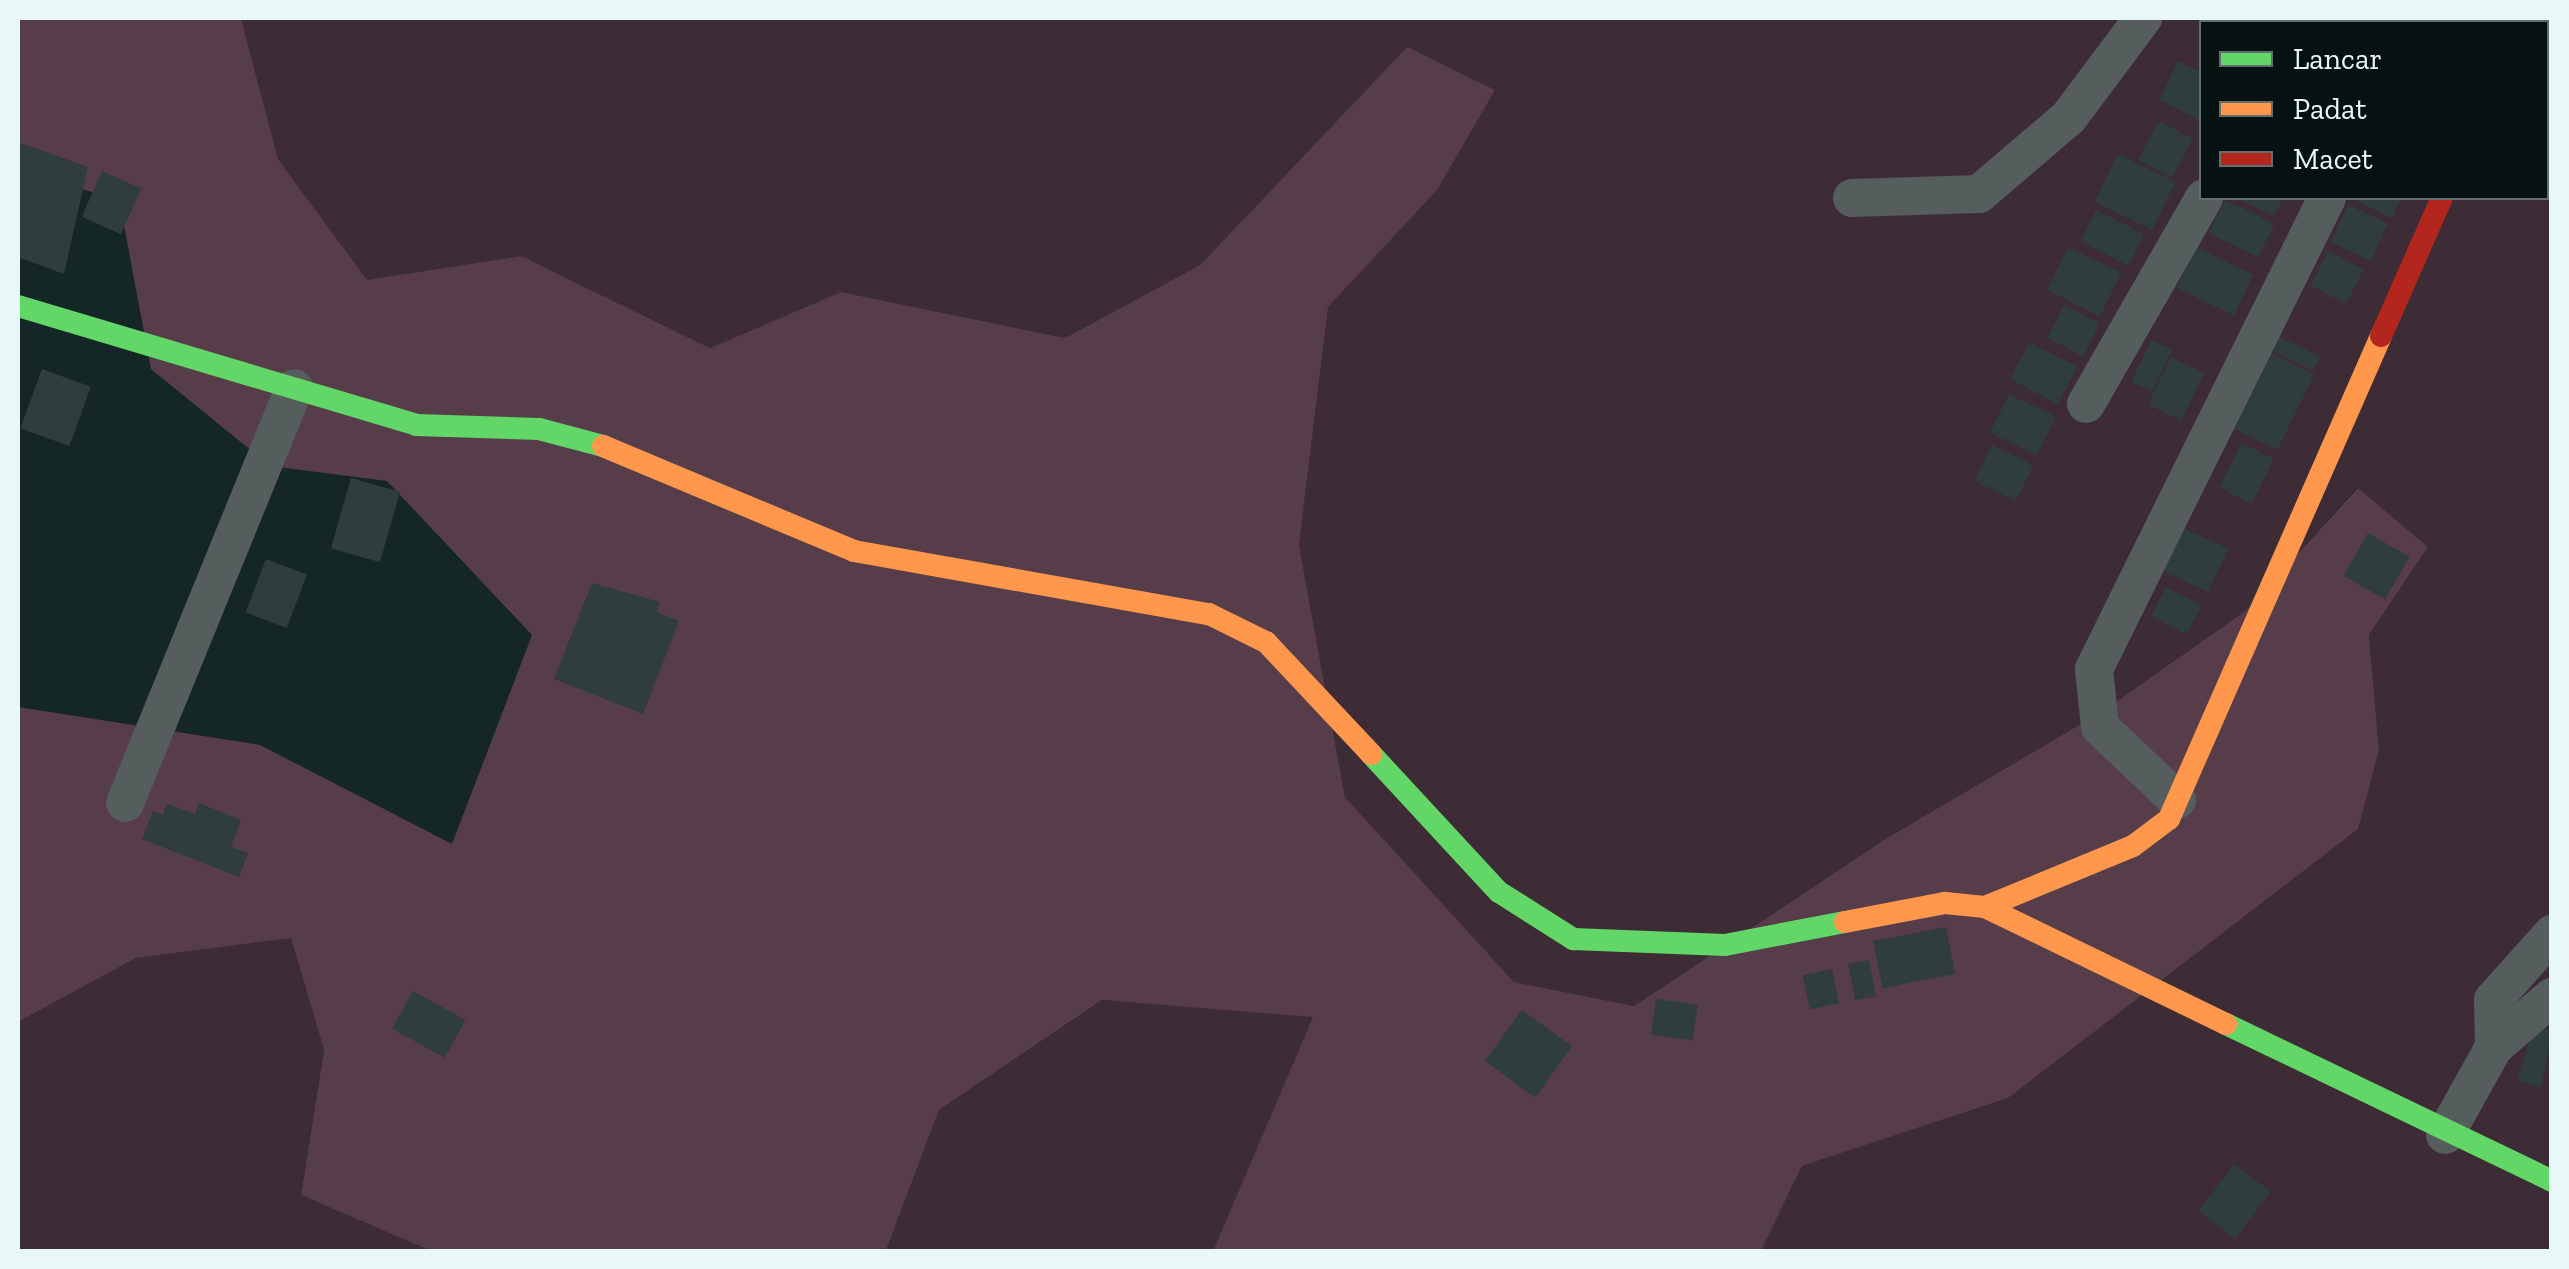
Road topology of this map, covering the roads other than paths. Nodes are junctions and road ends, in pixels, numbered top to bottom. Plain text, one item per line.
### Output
1 (2144, 18) edge
2 (1852, 198) dead end
3 (2203, 200) edge
4 (2327, 200) edge
5 (2441, 200) edge
6 (18, 306) edge
7 (294, 388) junction
8 (2086, 404) dead end
9 (2177, 800) junction
10 (126, 803) dead end
11 (1985, 906) junction
12 (2552, 934) edge
13 (2552, 997) edge
14 (2494, 1047) junction
15 (2445, 1135) junction
16 (2552, 1180) edge

1 - 2 street
3 - 8 street
4 - 9 street
5 - 9 street
6 - 7 street
7 - 10 street
7 - 11 street
9 - 11 street
11 - 15 street
12 - 14 street
13 - 14 street
14 - 15 street
15 - 16 street

